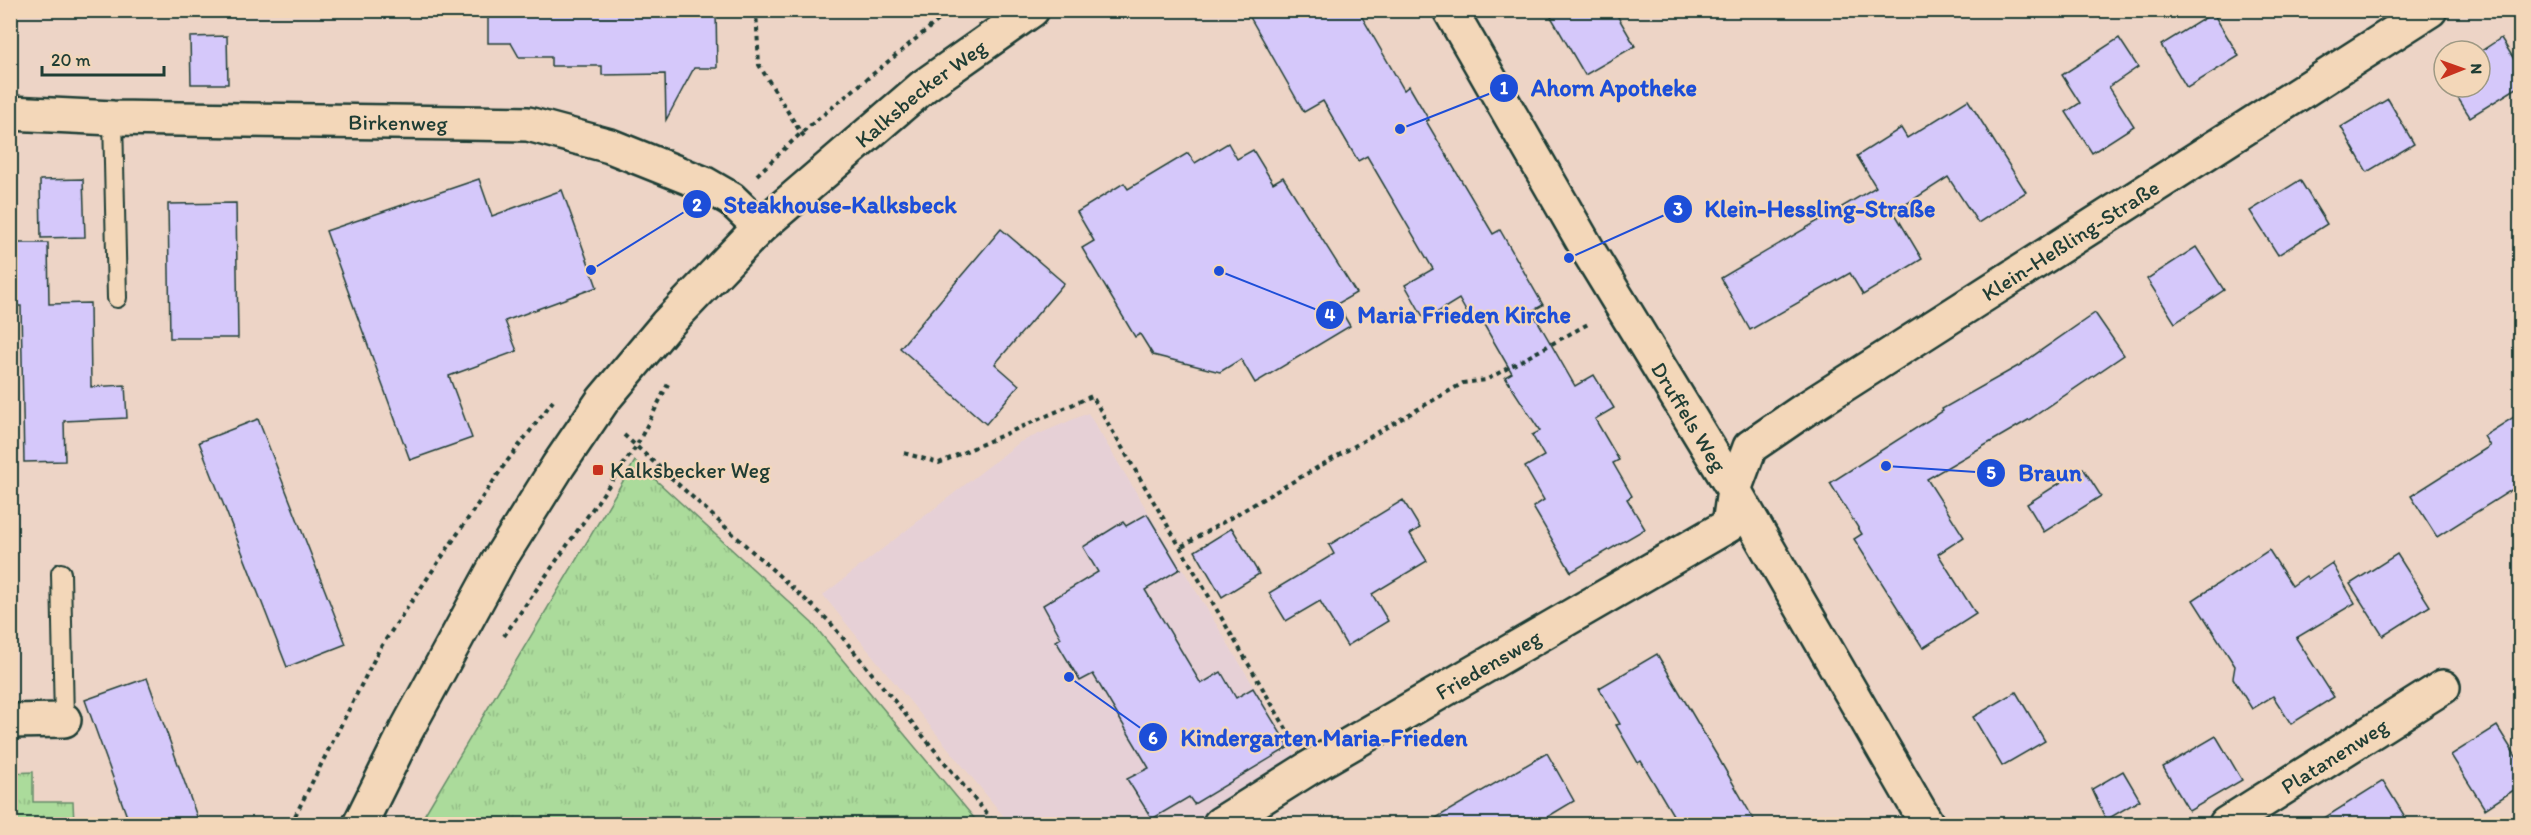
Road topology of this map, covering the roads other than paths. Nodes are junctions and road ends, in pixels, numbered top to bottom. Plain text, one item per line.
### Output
1 (1032, 10) edge
2 (1450, 10) edge
3 (2430, 10) edge
4 (10, 113) edge
5 (113, 118) junction
6 (760, 227) junction
7 (117, 298) dead end
8 (1734, 490) junction
9 (61, 573) dead end
10 (2443, 687) dead end
11 (64, 720) joint
12 (10, 721) edge
13 (360, 825) edge
14 (1220, 825) edge
15 (1926, 825) edge
16 (2226, 825) edge

1 - 6 street, Kalksbecker Weg
2 - 8 street, Druffels Weg
3 - 8 street, Klein-Heßling-Straße
4 - 5 street, Birkenweg
5 - 6 street, Birkenweg
5 - 7 lane
6 - 13 street, Kalksbecker Weg
8 - 14 street, Friedensweg
8 - 15 street, Druffels Weg
9 - 11 lane
10 - 16 street, Platanenweg
11 - 12 street

